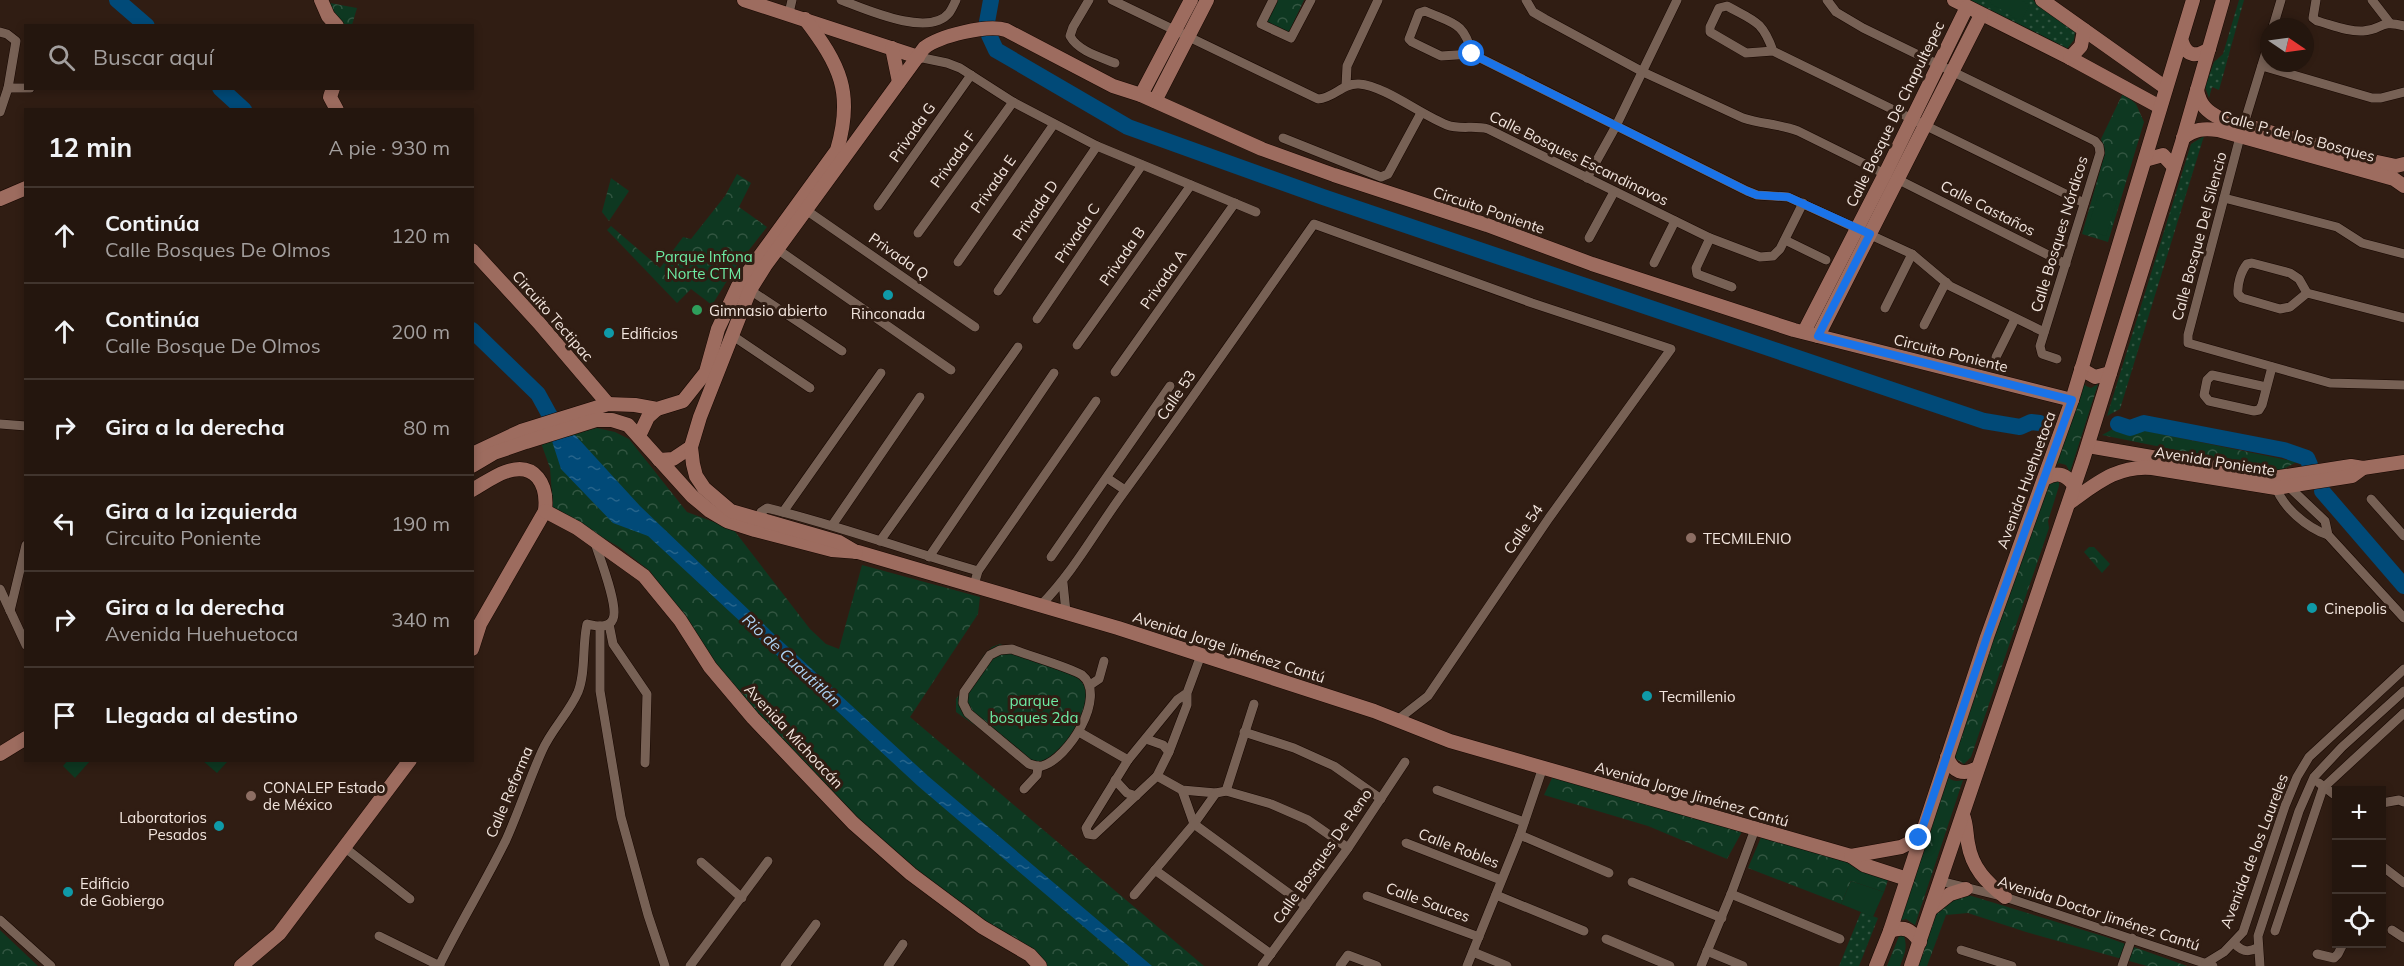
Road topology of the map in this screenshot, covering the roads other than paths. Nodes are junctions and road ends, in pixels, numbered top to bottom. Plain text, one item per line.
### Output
1 (321, 0) edge
2 (744, 0) edge
3 (840, 0) edge
4 (956, 0) edge
5 (1089, 0) edge
6 (1191, 0) edge
7 (1207, 0) edge
8 (1273, 0) edge
9 (1311, 0) edge
10 (1378, 0) edge
11 (1526, 0) edge
12 (1677, 0) edge
13 (1827, 0) edge
14 (1954, 0) edge
15 (2042, 0) edge
16 (2193, 0) edge
17 (2223, 0) edge
18 (2281, 0) edge
19 (2316, 0) edge
20 (2373, 0) edge
21 (1119, 1) edge
22 (790, 6) edge
23 (1967, 7) junction
24 (1981, 15) junction
25 (2276, 18) edge
26 (804, 19) junction
27 (2389, 22) junction
28 (335, 24) edge
29 (2404, 26) edge
30 (1174, 29) junction
31 (2084, 30) junction
32 (0, 32) edge
33 (1188, 36) junction
34 (2182, 42) junction
35 (892, 48) junction
36 (2209, 49) junction
37 (1773, 51) junction
38 (1472, 54) junction
39 (918, 57) junction
40 (2070, 58) junction
41 (1115, 63) dead end
42 (1938, 64) junction
43 (1952, 71) junction
44 (1643, 72) junction
45 (2260, 72) edge
46 (2283, 72) edge
47 (971, 75) junction
48 (899, 82) junction
49 (1346, 86) junction
50 (8, 88) junction
51 (24, 88) edge
52 (2166, 88) junction
53 (332, 90) edge
54 (2197, 90) junction
55 (2404, 93) edge
56 (1140, 95) junction
57 (1155, 101) junction
58 (1013, 102) junction
59 (2160, 107) junction
60 (336, 108) edge
61 (0, 112) edge
62 (1421, 112) junction
63 (1911, 119) junction
64 (1054, 124) junction
65 (1616, 126) junction
66 (1924, 126) junction
67 (2242, 131) junction
68 (1282, 138) dead end
69 (2183, 138) junction
70 (1097, 146) junction
71 (2145, 159) junction
72 (2404, 164) edge
73 (1142, 165) junction
74 (2174, 167) junction
75 (2404, 173) edge
76 (1891, 176) junction
77 (1587, 178) junction
78 (2404, 178) edge
79 (1191, 185) junction
80 (2404, 186) edge
81 (24, 189) edge
82 (1614, 192) junction
83 (2224, 198) junction
84 (0, 199) edge
85 (1235, 203) junction
86 (1803, 203) junction
87 (2084, 203) junction
88 (879, 206) dead end
89 (806, 210) junction
90 (1256, 212) dead end
91 (1675, 221) junction
92 (1857, 228) junction
93 (918, 233) dead end
94 (1870, 234) junction
95 (1589, 238) dead end
96 (1710, 238) junction
97 (1785, 240) junction
98 (777, 249) junction
99 (474, 252) edge
100 (1912, 254) junction
101 (2404, 254) edge
102 (1826, 260) dead end
103 (958, 262) dead end
104 (1654, 263) dead end
105 (2066, 264) junction
106 (1946, 282) junction
107 (1732, 287) dead end
108 (750, 290) junction
109 (998, 291) dead end
110 (2307, 293) junction
111 (1886, 308) dead end
112 (2404, 318) edge
113 (1037, 319) dead end
114 (2015, 319) junction
115 (1924, 326) dead end
116 (975, 327) dead end
117 (1804, 332) junction
118 (2044, 332) junction
119 (734, 336) junction
120 (1818, 336) junction
121 (1077, 345) dead end
122 (1018, 347) dead end
123 (1671, 349) joint
124 (842, 351) dead end
125 (1996, 357) dead end
126 (2057, 359) dead end
127 (2272, 367) junction
128 (2081, 369) junction
129 (951, 370) dead end
130 (1115, 372) dead end
131 (2110, 372) junction
132 (881, 373) dead end
133 (1054, 373) dead end
134 (2404, 385) edge
135 (1170, 386) dead end
136 (2266, 387) junction
137 (810, 388) dead end
138 (920, 397) dead end
139 (2072, 400) junction
140 (683, 401) junction
141 (1096, 401) dead end
142 (608, 404) junction
143 (657, 409) junction
144 (700, 417) junction
145 (571, 422) junction
146 (0, 424) edge
147 (24, 426) edge
148 (523, 436) junction
149 (639, 436) junction
150 (2088, 446) junction
151 (692, 447) junction
152 (474, 453) edge
153 (659, 460) junction
154 (2404, 462) edge
155 (474, 465) edge
156 (1107, 478) junction
157 (2046, 478) junction
158 (2280, 482) junction
159 (2075, 486) junction
160 (474, 489) edge
161 (1125, 490) junction
162 (2372, 499) dead end
163 (2069, 503) junction
164 (545, 511) junction
165 (783, 512) junction
166 (758, 520) junction
167 (833, 524) junction
168 (2328, 535) junction
169 (2404, 536) edge
170 (594, 540) junction
171 (880, 541) junction
172 (856, 552) junction
173 (24, 553) edge
174 (929, 557) junction
175 (1051, 557) dead end
176 (978, 570) junction
177 (1063, 583) junction
178 (974, 585) junction
179 (0, 589) edge
180 (1041, 605) junction
181 (10, 611) junction
182 (1066, 612) junction
183 (2404, 618) edge
184 (604, 625) junction
185 (24, 641) edge
186 (474, 643) edge
187 (1201, 656) junction
188 (1104, 661) dead end
189 (2404, 669) edge
190 (1090, 686) junction
191 (2404, 691) edge
192 (1187, 693) junction
193 (1254, 704) dead end
194 (2404, 713) edge
195 (1396, 721) junction
196 (1079, 732) junction
197 (1244, 732) junction
198 (2332, 735) junction
199 (24, 739) edge
200 (1146, 739) junction
201 (2342, 747) junction
202 (1170, 752) junction
203 (0, 754) edge
204 (1947, 757) junction
205 (1128, 760) junction
206 (408, 762) edge
207 (1405, 762) dead end
208 (645, 763) dead end
209 (1038, 766) junction
210 (1543, 767) junction
211 (1977, 768) junction
212 (1156, 776) junction
213 (2314, 777) junction
214 (1115, 780) junction
215 (2323, 788) junction
216 (1024, 789) dead end
217 (1182, 790) junction
218 (1437, 790) dead end
219 (1226, 791) junction
220 (1216, 793) junction
221 (2332, 793) edge
222 (1136, 796) junction
223 (1381, 799) junction
224 (2386, 802) edge
225 (2404, 802) edge
226 (2285, 806) junction
227 (2300, 811) junction
228 (1963, 815) junction
229 (1524, 822) junction
230 (1194, 824) junction
231 (1755, 829) junction
232 (1520, 835) junction
233 (1919, 838) junction
234 (1406, 843) dead end
235 (344, 847) junction
236 (1348, 848) junction
237 (1851, 856) junction
238 (768, 861) dead end
239 (701, 862) dead end
240 (1155, 870) junction
241 (1609, 873) dead end
242 (2386, 873) edge
243 (1907, 879) junction
244 (1501, 880) junction
245 (1940, 881) junction
246 (1632, 882) dead end
247 (2404, 882) edge
248 (1966, 889) junction
249 (1731, 894) junction
250 (1134, 895) dead end
251 (1496, 895) junction
252 (1367, 896) dead end
253 (2005, 897) junction
254 (742, 898) junction
255 (410, 899) dead end
256 (1306, 906) junction
257 (1931, 909) junction
258 (1722, 918) junction
259 (0, 920) edge
260 (816, 924) dead end
261 (2392, 930) dead end
262 (1584, 931) dead end
263 (1890, 931) junction
264 (2275, 932) dead end
265 (380, 936) dead end
266 (1479, 937) junction
267 (2132, 938) junction
268 (2404, 938) edge
269 (1606, 939) dead end
270 (1840, 939) dead end
271 (1920, 942) junction
272 (2234, 943) junction
273 (903, 944) dead end
274 (2257, 948) junction
275 (2341, 948) edge
276 (1961, 950) dead end
277 (1707, 951) junction
278 (1473, 952) junction
279 (1271, 954) junction
280 (2318, 954) dead end
281 (2209, 964) edge
282 (51, 966) edge
283 (241, 966) edge
284 (440, 966) edge
285 (665, 966) edge
286 (690, 966) edge
287 (785, 966) edge
288 (888, 966) edge
289 (1040, 966) edge
290 (1262, 966) edge
291 (1340, 966) edge
292 (1377, 966) edge
293 (1467, 966) edge
294 (1507, 966) edge
295 (1670, 966) edge
296 (1701, 966) edge
297 (1743, 966) edge
298 (1876, 966) edge
299 (1911, 966) edge
300 (2012, 966) edge
301 (2122, 966) edge
302 (2260, 966) edge

1 - 28 main road
2 - 22 main road
3 - 4 street
5 - 41 street
6 - 30 main road
7 - 33 main road
8 - 9 street
10 - 49 street
11 - 44 street, Calle Castaños
12 - 44 street
13 - 42 street, Calle Bosques Nórdicos
14 - 23 main road
15 - 31 main road
16 - 34 main road, Avenida Huehuetoca
17 - 36 main road
18 - 25 street
19 - 27 street
20 - 27 street
21 - 30 street
22 - 26 main road
23 - 24 main road
23 - 42 main road, Calle Bosque De Chapultepec
24 - 40 main road
24 - 43 main road, Calle Bosque De Chapultepec
26 - 35 main road
26 - 140 main road
27 - 29 street
30 - 33 street
30 - 56 main road
31 - 40 main road
31 - 52 main road
32 - 50 street
33 - 49 street
33 - 57 main road
34 - 36 main road
34 - 52 main road, Avenida Huehuetoca
35 - 39 main road
35 - 48 main road
36 - 54 main road
37 - 37 street
37 - 63 street
38 - 38 street
38 - 65 street, Calle Bosques Nórdicos
39 - 47 street
39 - 48 main road, Circuito Poniente
39 - 56 main road, Circuito Poniente
40 - 59 main road
42 - 43 street, Calle Bosques Nórdicos
42 - 63 main road, Calle Bosque De Chapultepec
43 - 66 main road, Calle Bosque De Chapultepec
43 - 87 street, Calle Bosques Nórdicos
44 - 65 street
44 - 76 street, Calle Castaños
45 - 67 street, Calle Bosque Del Silencio
46 - 55 street
47 - 58 street
47 - 88 street, Privada G
48 - 89 main road, Circuito Poniente
49 - 62 street, Calle Bosques Escandinavos
50 - 51 street
50 - 61 street
52 - 59 main road, Avenida Huehuetoca
53 - 60 main road
54 - 67 main road, Calle P. de los Bosques
54 - 69 main road
56 - 57 main road, Circuito Poniente
57 - 117 main road, Circuito Poniente
58 - 64 street
58 - 93 street, Privada F
59 - 71 main road, Avenida Huehuetoca
62 - 68 street
62 - 77 street, Calle Bosques Escandinavos
63 - 66 street
63 - 76 main road, Calle Bosque De Chapultepec
64 - 70 street
64 - 103 street, Privada E
65 - 77 street
65 - 86 street, Calle Bosques Nórdicos
66 - 76 main road, Calle Bosque De Chapultepec
66 - 87 street
67 - 69 main road, Calle P. de los Bosques
67 - 72 main road, Calle P. de los Bosques
67 - 80 main road, Calle P. de los Bosques
67 - 83 street, Calle Bosque Del Silencio
69 - 74 main road
70 - 73 street
70 - 109 street, Privada D
71 - 74 main road
71 - 128 main road, Avenida Huehuetoca
73 - 79 street
73 - 113 street, Privada C
74 - 131 main road
75 - 78 main road
76 - 92 main road, Calle Bosque De Chapultepec
76 - 94 main road, Calle Bosque De Chapultepec
76 - 105 street, Calle Castaños
77 - 82 street, Calle Bosques Escandinavos
79 - 85 street
79 - 121 street, Privada B
81 - 84 main road
82 - 91 street, Calle Bosques Escandinavos
82 - 95 street
83 - 101 street
83 - 127 street, Calle Bosque Del Silencio
85 - 90 street
85 - 130 street, Privada A
86 - 92 street, Calle Bosques Nórdicos
86 - 97 street
87 - 105 street, Calle Bosques Nórdicos
89 - 98 main road, Circuito Poniente
89 - 116 street, Privada Q
91 - 96 street, Calle Bosques Escandinavos
91 - 104 street
92 - 94 street, Calle Bosques Nórdicos
92 - 117 main road, Calle Bosque De Chapultepec
94 - 100 street, Calle Bosques Nórdicos
94 - 120 main road, Calle Bosque De Chapultepec
96 - 97 street, Calle Bosques Escandinavos
96 - 107 street
97 - 102 street
98 - 108 main road, Circuito Poniente
98 - 129 street
99 - 142 main road, Circuito Tectipac
100 - 106 street, Calle Bosques Nórdicos
100 - 111 street
105 - 118 street, Calle Bosques Nórdicos
106 - 114 street, Calle Bosques Nórdicos
106 - 115 street
108 - 119 main road, Circuito Poniente
108 - 124 street
110 - 110 street
110 - 112 street
114 - 118 street, Calle Bosques Nórdicos
114 - 125 street
117 - 120 main road, Circuito Poniente
118 - 126 street
119 - 137 street
119 - 144 main road, Circuito Poniente
120 - 139 main road, Circuito Poniente
122 - 171 street
123 - 161 street, Calle 53
123 - 195 street, Calle 54
127 - 134 street, Calle Bosque Del Silencio
127 - 136 street
128 - 131 main road
128 - 139 main road, Avenida Huehuetoca
131 - 150 main road
132 - 165 street
133 - 174 street
135 - 156 street
136 - 136 street
138 - 167 street
139 - 157 main road, Avenida Huehuetoca
140 - 143 main road
140 - 144 main road
141 - 176 street
142 - 143 main road
142 - 145 main road
143 - 149 main road
144 - 151 main road
145 - 148 main road
145 - 149 main road, Avenida Jorge Jiménez Cantú
146 - 147 street
148 - 152 main road
148 - 155 main road
149 - 153 main road, Avenida Jorge Jiménez Cantú
150 - 158 main road, Avenida Poniente
150 - 159 main road
151 - 153 main road
151 - 166 main road
153 - 172 main road, Avenida Jorge Jiménez Cantú
154 - 158 main road, Avenida Poniente
156 - 161 street
156 - 175 street
157 - 159 main road
157 - 204 main road, Avenida Huehuetoca
158 - 163 main road, Avenida Poniente
158 - 168 street
158 - 168 street
159 - 163 main road
160 - 164 main road
161 - 177 street, Calle 53
162 - 169 street
163 - 211 main road
164 - 170 main road, Avenida Michoacán
164 - 186 main road
165 - 166 street
165 - 167 street
166 - 172 main road
167 - 171 street
168 - 183 street
170 - 184 street
170 - 289 main road, Avenida Michoacán
171 - 174 street
172 - 178 main road, Avenida Jorge Jiménez Cantú
173 - 181 street
174 - 176 street
176 - 178 street
177 - 180 street, Calle 53
177 - 182 street
178 - 180 main road, Avenida Jorge Jiménez Cantú
179 - 181 street
180 - 182 main road, Avenida Jorge Jiménez Cantú
181 - 185 street
182 - 187 main road, Avenida Jorge Jiménez Cantú
184 - 208 street
184 - 284 street, Calle Reforma
184 - 285 street
187 - 192 street
187 - 195 main road, Avenida Jorge Jiménez Cantú
188 - 190 street
189 - 198 street, Avenida de los Laureles
190 - 196 street
190 - 209 street
191 - 201 street, Avenida de los Laureles
192 - 200 street
192 - 202 street
193 - 197 street
194 - 215 street
195 - 210 main road, Avenida Jorge Jiménez Cantú
196 - 205 street
196 - 209 street
197 - 219 street
197 - 223 street
198 - 201 street
198 - 226 street, Avenida de los Laureles
199 - 203 main road
200 - 202 street
200 - 205 street
201 - 213 street, Avenida de los Laureles
202 - 212 street
204 - 211 main road
204 - 233 main road, Avenida Huehuetoca
205 - 214 street
206 - 235 main road
207 - 223 street, Calle Bosques De Reno
209 - 216 street
210 - 229 street
210 - 231 main road, Avenida Jorge Jiménez Cantú
211 - 228 main road
212 - 217 street
212 - 222 street
213 - 215 street
213 - 227 street, Avenida de los Laureles
214 - 222 street
214 - 222 street
215 - 221 street
215 - 264 street
217 - 220 street
217 - 230 street
218 - 229 street
219 - 220 street
219 - 236 street
220 - 230 street
223 - 236 street, Calle Bosques De Reno
224 - 225 street
226 - 227 street
226 - 272 street, Avenida de los Laureles
227 - 274 street, Avenida de los Laureles
228 - 245 main road
228 - 253 main road
229 - 232 street
230 - 240 street
230 - 256 street
231 - 237 main road, Avenida Jorge Jiménez Cantú
231 - 249 street
232 - 241 street
232 - 244 street
233 - 237 main road, Avenida Jorge Jiménez Cantú
233 - 243 main road, Avenida Huehuetoca
234 - 244 street, Calle Robles
235 - 255 street
235 - 283 main road
236 - 256 street, Calle Bosques De Reno
237 - 243 main road, Avenida Jorge Jiménez Cantú
238 - 254 street
239 - 254 street
240 - 250 street
240 - 279 street
242 - 247 street
243 - 263 main road, Avenida Huehuetoca
244 - 251 street
245 - 248 street, Avenida Doctor Jiménez Cantú
245 - 257 main road
246 - 258 street
248 - 253 street, Avenida Doctor Jiménez Cantú
248 - 257 main road
249 - 258 street
249 - 270 street
251 - 262 street
251 - 266 street
252 - 266 street, Calle Sauces
253 - 267 street, Avenida Doctor Jiménez Cantú
254 - 286 street
256 - 279 street, Calle Bosques De Reno
257 - 271 main road
258 - 277 street
259 - 282 street
260 - 287 street
261 - 268 street
263 - 271 main road
263 - 298 main road, Avenida Huehuetoca
265 - 284 street
266 - 278 street
267 - 281 street, Avenida Doctor Jiménez Cantú
267 - 301 street
269 - 295 street
271 - 299 main road
272 - 274 street
272 - 281 street, Avenida de los Laureles
273 - 288 street
274 - 302 street, Avenida de los Laureles
275 - 280 street
276 - 300 street
277 - 296 street
277 - 297 street
278 - 293 street
278 - 294 street
279 - 290 street, Calle Bosques De Reno
291 - 292 street

